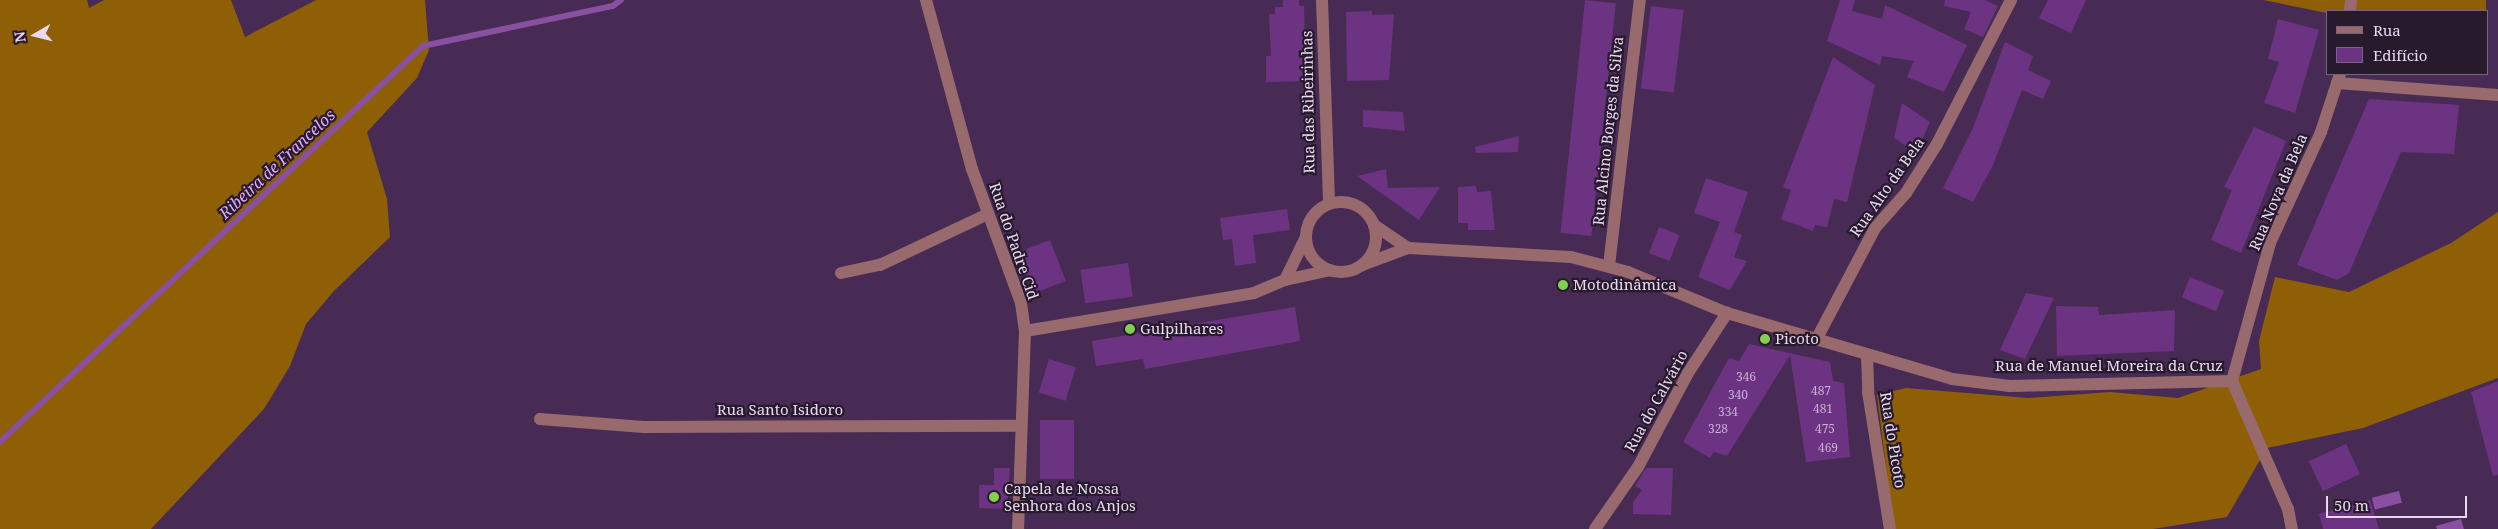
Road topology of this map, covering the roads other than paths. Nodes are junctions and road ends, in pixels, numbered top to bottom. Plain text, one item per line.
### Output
1 (926, 0) edge
2 (1322, 0) edge
3 (1640, 0) edge
4 (2011, 0) edge
5 (2339, 79) edge
6 (2498, 95) edge
7 (1329, 204) junction
8 (988, 214) junction
9 (1374, 226) junction
10 (1306, 237) junction
11 (1408, 248) junction
12 (1362, 265) junction
13 (1610, 266) junction
14 (1330, 270) junction
15 (841, 273) dead end
16 (1285, 280) junction
17 (1727, 313) junction
18 (1024, 331) junction
19 (1816, 340) junction
20 (1867, 355) junction
21 (2232, 381) junction
22 (540, 419) dead end
23 (1020, 426) junction
24 (1018, 529) edge
25 (1595, 529) edge
26 (1890, 529) edge
27 (2292, 529) edge

1 - 8 street, Rua do Padre Cid
2 - 7 street, Rua das Ribeirinhas
3 - 13 street, Rua Alcino Borges da Silva
4 - 19 street, Rua Alto da Bela
5 - 6 street
5 - 21 street, Rua Nova da Bela
7 - 9 street
7 - 10 street
8 - 15 street
8 - 18 street, Rua do Padre Cid
9 - 11 street, Rua de Manuel Moreira da Cruz
9 - 12 street
10 - 14 street
10 - 16 street
11 - 12 street, Rua de Manuel Moreira da Cruz
11 - 13 street, Rua de Manuel Moreira da Cruz
12 - 14 street
13 - 17 street, Rua de Manuel Moreira da Cruz
14 - 16 street
16 - 18 street
17 - 19 street, Rua de Manuel Moreira da Cruz
17 - 25 street, Rua do Calvário
18 - 23 street, Rua do Padre Cid
19 - 20 street, Rua de Manuel Moreira da Cruz
20 - 21 street, Rua de Manuel Moreira da Cruz
20 - 26 street, Rua do Picoto
21 - 27 street
22 - 23 street, Rua Santo Isidoro
23 - 24 street, Rua do Padre Cid

